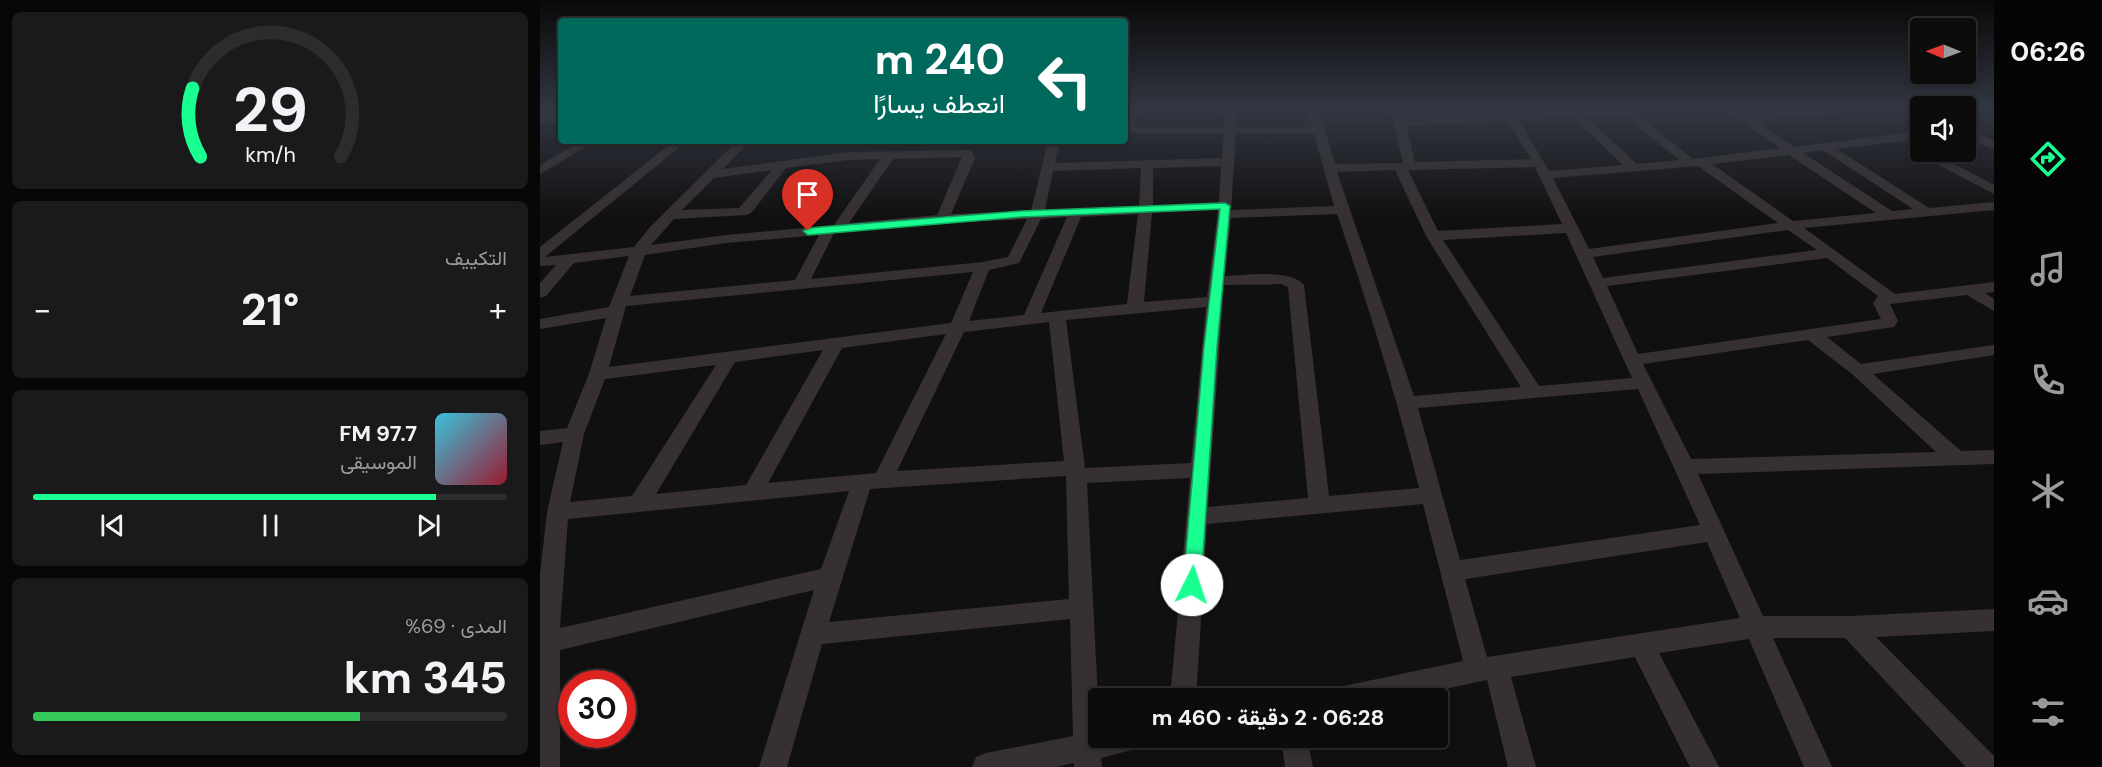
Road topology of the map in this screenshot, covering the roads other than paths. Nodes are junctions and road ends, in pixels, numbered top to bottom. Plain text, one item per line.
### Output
1 (582, 146) edge
2 (675, 146) edge
3 (739, 146) edge
4 (936, 146) edge
5 (1053, 146) edge
6 (1227, 146) edge
7 (1323, 146) edge
8 (1402, 146) edge
9 (1528, 146) edge
10 (1610, 146) edge
11 (1672, 146) edge
12 (1787, 146) edge
13 (1836, 146) edge
14 (1826, 147) junction
15 (1793, 150) junction
16 (930, 154) junction
17 (889, 155) junction
18 (1226, 162) junction
19 (1942, 162) edge
20 (1695, 163) junction
21 (1147, 165) junction
22 (781, 167) junction
23 (1049, 167) junction
24 (1405, 167) junction
25 (1331, 168) junction
26 (1634, 168) junction
27 (1542, 169) junction
28 (540, 170) edge
29 (710, 175) junction
30 (1994, 190) edge
31 (1994, 206) edge
32 (1146, 208) junction
33 (1225, 210) junction
34 (1342, 210) junction
35 (1926, 212) junction
36 (1037, 213) junction
37 (1076, 213) junction
38 (1888, 214) junction
39 (670, 215) junction
40 (942, 219) junction
41 (1791, 225) junction
42 (1570, 228) junction
43 (834, 229) junction
44 (1433, 236) junction
45 (639, 251) junction
46 (540, 254) edge
47 (1583, 254) junction
48 (1830, 254) junction
49 (569, 259) junction
50 (540, 262) edge
51 (982, 267) junction
52 (1217, 281) junction
53 (1598, 283) junction
54 (800, 285) junction
55 (1994, 287) edge
56 (1970, 290) junction
57 (540, 293) edge
58 (1892, 299) junction
59 (1216, 301) junction
60 (1994, 306) edge
61 (618, 307) junction
62 (1135, 307) junction
63 (1057, 316) junction
64 (1030, 319) junction
65 (540, 324) edge
66 (958, 327) junction
67 (1813, 335) junction
68 (835, 344) junction
69 (1994, 350) edge
70 (729, 358) junction
71 (1632, 360) junction
72 (1858, 370) junction
73 (598, 374) junction
74 (1643, 383) junction
75 (1533, 391) junction
76 (1407, 403) junction
77 (574, 434) junction
78 (540, 438) edge
79 (1955, 457) junction
80 (1994, 457) edge
81 (1685, 467) junction
82 (1202, 470) junction
83 (1075, 472) junction
84 (872, 481) junction
85 (753, 492) junction
86 (1430, 495) junction
87 (640, 502) junction
88 (1319, 504) junction
89 (558, 512) junction
90 (1197, 517) junction
91 (1714, 532) junction
92 (1452, 571) junction
93 (830, 577) junction
94 (1080, 608) junction
95 (1994, 620) edge
96 (1755, 627) junction
97 (1851, 627) junction
98 (545, 630) edge
99 (814, 634) junction
100 (1641, 644) junction
101 (1487, 669) junction
102 (1184, 688) edge
103 (1393, 688) edge
104 (1111, 748) edge
105 (1296, 748) edge
106 (1088, 758) edge
107 (1994, 765) edge
108 (546, 767) edge
109 (773, 767) edge
110 (986, 767) edge
111 (1299, 767) edge
112 (1522, 767) edge
113 (1705, 767) edge
114 (1818, 767) edge
115 (1985, 767) edge

1 - 28 street
2 - 46 street
3 - 29 street
4 - 16 street
5 - 23 street
6 - 18 street
7 - 25 street
8 - 24 street
9 - 27 street
10 - 26 street
11 - 20 street
12 - 15 street
13 - 14 street
14 - 15 street
14 - 35 street
15 - 20 street
15 - 38 street
16 - 17 street
16 - 40 street
17 - 22 street
17 - 43 street
18 - 21 street
18 - 33 street
19 - 30 street
20 - 26 street
20 - 41 street
21 - 23 street
21 - 32 street
22 - 29 street
22 - 39 street
23 - 36 street
24 - 25 street
24 - 27 street
24 - 44 street
25 - 34 street
26 - 27 street
27 - 42 street
29 - 39 street
31 - 35 street
32 - 33 street
32 - 37 street
32 - 62 street
33 - 34 street
33 - 52 street
34 - 76 street
35 - 38 street
36 - 37 street
36 - 40 street
36 - 51 street
37 - 64 street
38 - 41 street
39 - 45 street
40 - 43 street
41 - 47 street
41 - 48 street
42 - 44 street
42 - 47 street
43 - 45 street
43 - 54 street
44 - 75 street
45 - 49 street
45 - 61 street
47 - 53 street
48 - 53 street
48 - 58 street
49 - 50 street
49 - 57 street
51 - 54 street
51 - 66 street
52 - 59 street
52 - 88 street
53 - 71 street
54 - 61 street
55 - 56 street
56 - 58 street
56 - 60 street
58 - 67 street
59 - 62 street
59 - 82 street
61 - 65 street
61 - 73 street
62 - 63 street
63 - 64 street
63 - 83 street
64 - 66 street
66 - 68 street
66 - 84 street
67 - 71 street
67 - 72 street
68 - 70 street
68 - 85 street
69 - 72 street
70 - 73 street
70 - 87 street
71 - 74 street
72 - 79 street
73 - 77 street
74 - 75 street
74 - 81 street
75 - 76 street
76 - 86 street
77 - 78 street
77 - 89 street
79 - 80 street
79 - 81 street
81 - 91 street
82 - 83 street
82 - 90 street
83 - 84 street
83 - 94 street
84 - 85 street
84 - 93 street
85 - 87 street
86 - 88 street
86 - 92 street
87 - 89 street
88 - 90 street
89 - 98 street
90 - 102 street
91 - 92 street
91 - 96 street
92 - 101 street
93 - 98 street
93 - 99 street
94 - 99 street
94 - 106 street
95 - 97 street
96 - 97 street
96 - 100 street
96 - 114 street
97 - 115 street
98 - 108 street
99 - 109 street
100 - 101 street
100 - 113 street
101 - 103 street
101 - 112 street
104 - 106 street
105 - 111 street
106 - 110 street
107 - 115 street

